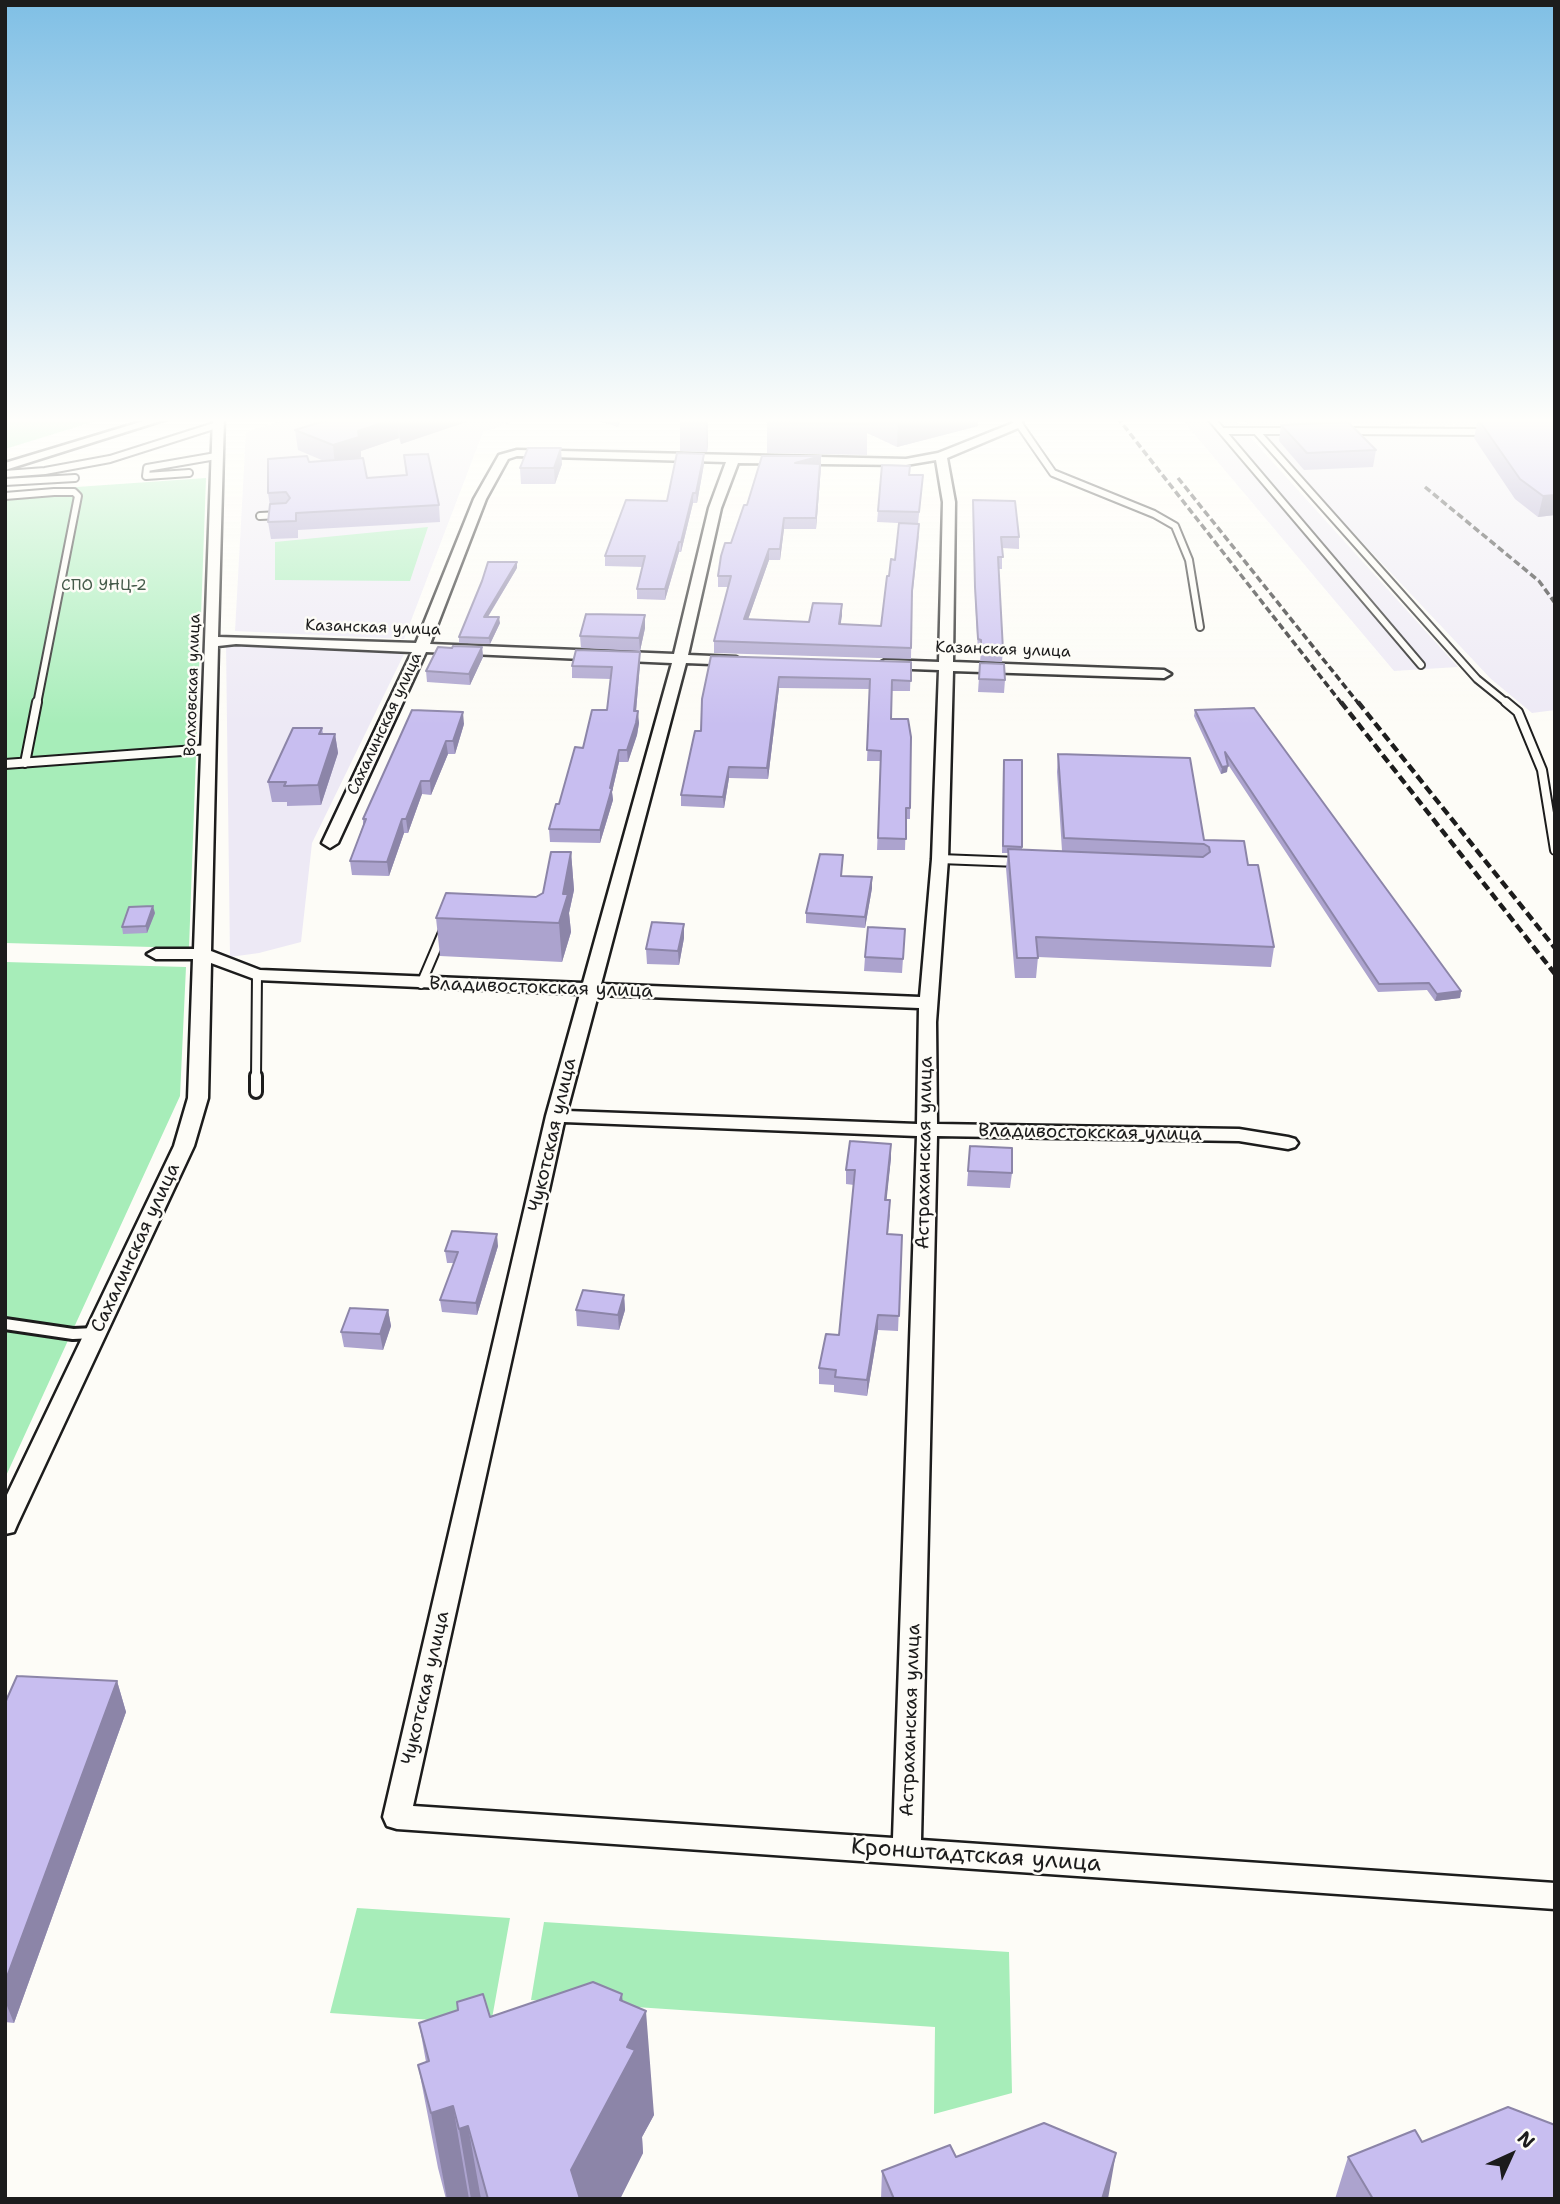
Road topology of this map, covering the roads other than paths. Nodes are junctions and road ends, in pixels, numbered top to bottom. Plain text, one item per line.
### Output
1 (73, 520) edge
2 (215, 520) edge
3 (472, 520) edge
4 (712, 520) edge
5 (949, 520) edge
6 (1164, 520) edge
7 (1298, 520) edge
8 (1335, 520) edge
9 (1200, 627) dead end
10 (212, 642) junction
11 (421, 648) junction
12 (681, 659) junction
13 (750, 661) edge
14 (876, 664) edge
15 (1421, 665) dead end
16 (946, 666) junction
17 (1164, 674) dead end
18 (209, 749) junction
19 (25, 763) junction
20 (5, 765) edge
21 (330, 843) dead end
22 (1555, 850) edge
23 (940, 859) junction
24 (1022, 862) edge
25 (459, 925) edge
26 (156, 954) dead end
27 (203, 954) junction
28 (257, 975) junction
29 (421, 984) junction
30 (589, 989) junction
31 (929, 1003) junction
32 (256, 1092) dead end
33 (556, 1116) junction
34 (927, 1130) junction
35 (1288, 1143) dead end
36 (5, 1324) edge
37 (96, 1333) junction
38 (5, 1525) edge
39 (397, 1817) joint
40 (907, 1852) junction
41 (1555, 1896) edge

1 - 19 lane
2 - 10 street, Волховская улица
3 - 11 street, Сахалинская улица
4 - 12 street, Чукотская улица
5 - 16 street, Астраханская улица
6 - 9 lane
7 - 15 lane
8 - 22 lane
10 - 11 street, Казанская улица
10 - 18 street, Волховская улица
11 - 12 street, Казанская улица
11 - 21 street, Сахалинская улица
12 - 13 street, Казанская улица
12 - 30 street, Чукотская улица
14 - 16 street, Казанская улица
16 - 17 street, Казанская улица
16 - 23 street, Астраханская улица
18 - 19 lane
18 - 27 street, Волховская улица
19 - 20 lane
23 - 24 lane
23 - 31 street, Астраханская улица
25 - 29 lane
26 - 27 street, Владивостокская улица
27 - 28 street, Владивостокская улица
27 - 37 street, Сахалинская улица
28 - 29 street, Владивостокская улица
28 - 32 lane
29 - 30 street, Владивостокская улица
30 - 31 street, Владивостокская улица
30 - 33 street, Чукотская улица
31 - 34 street, Астраханская улица
33 - 34 street, Владивостокская улица
33 - 39 street, Чукотская улица
34 - 35 street, Владивостокская улица
34 - 40 street, Астраханская улица
36 - 37 lane
37 - 38 street, Сахалинская улица
39 - 40 street, Кронштадтская улица
40 - 41 street, Кронштадтская улица

